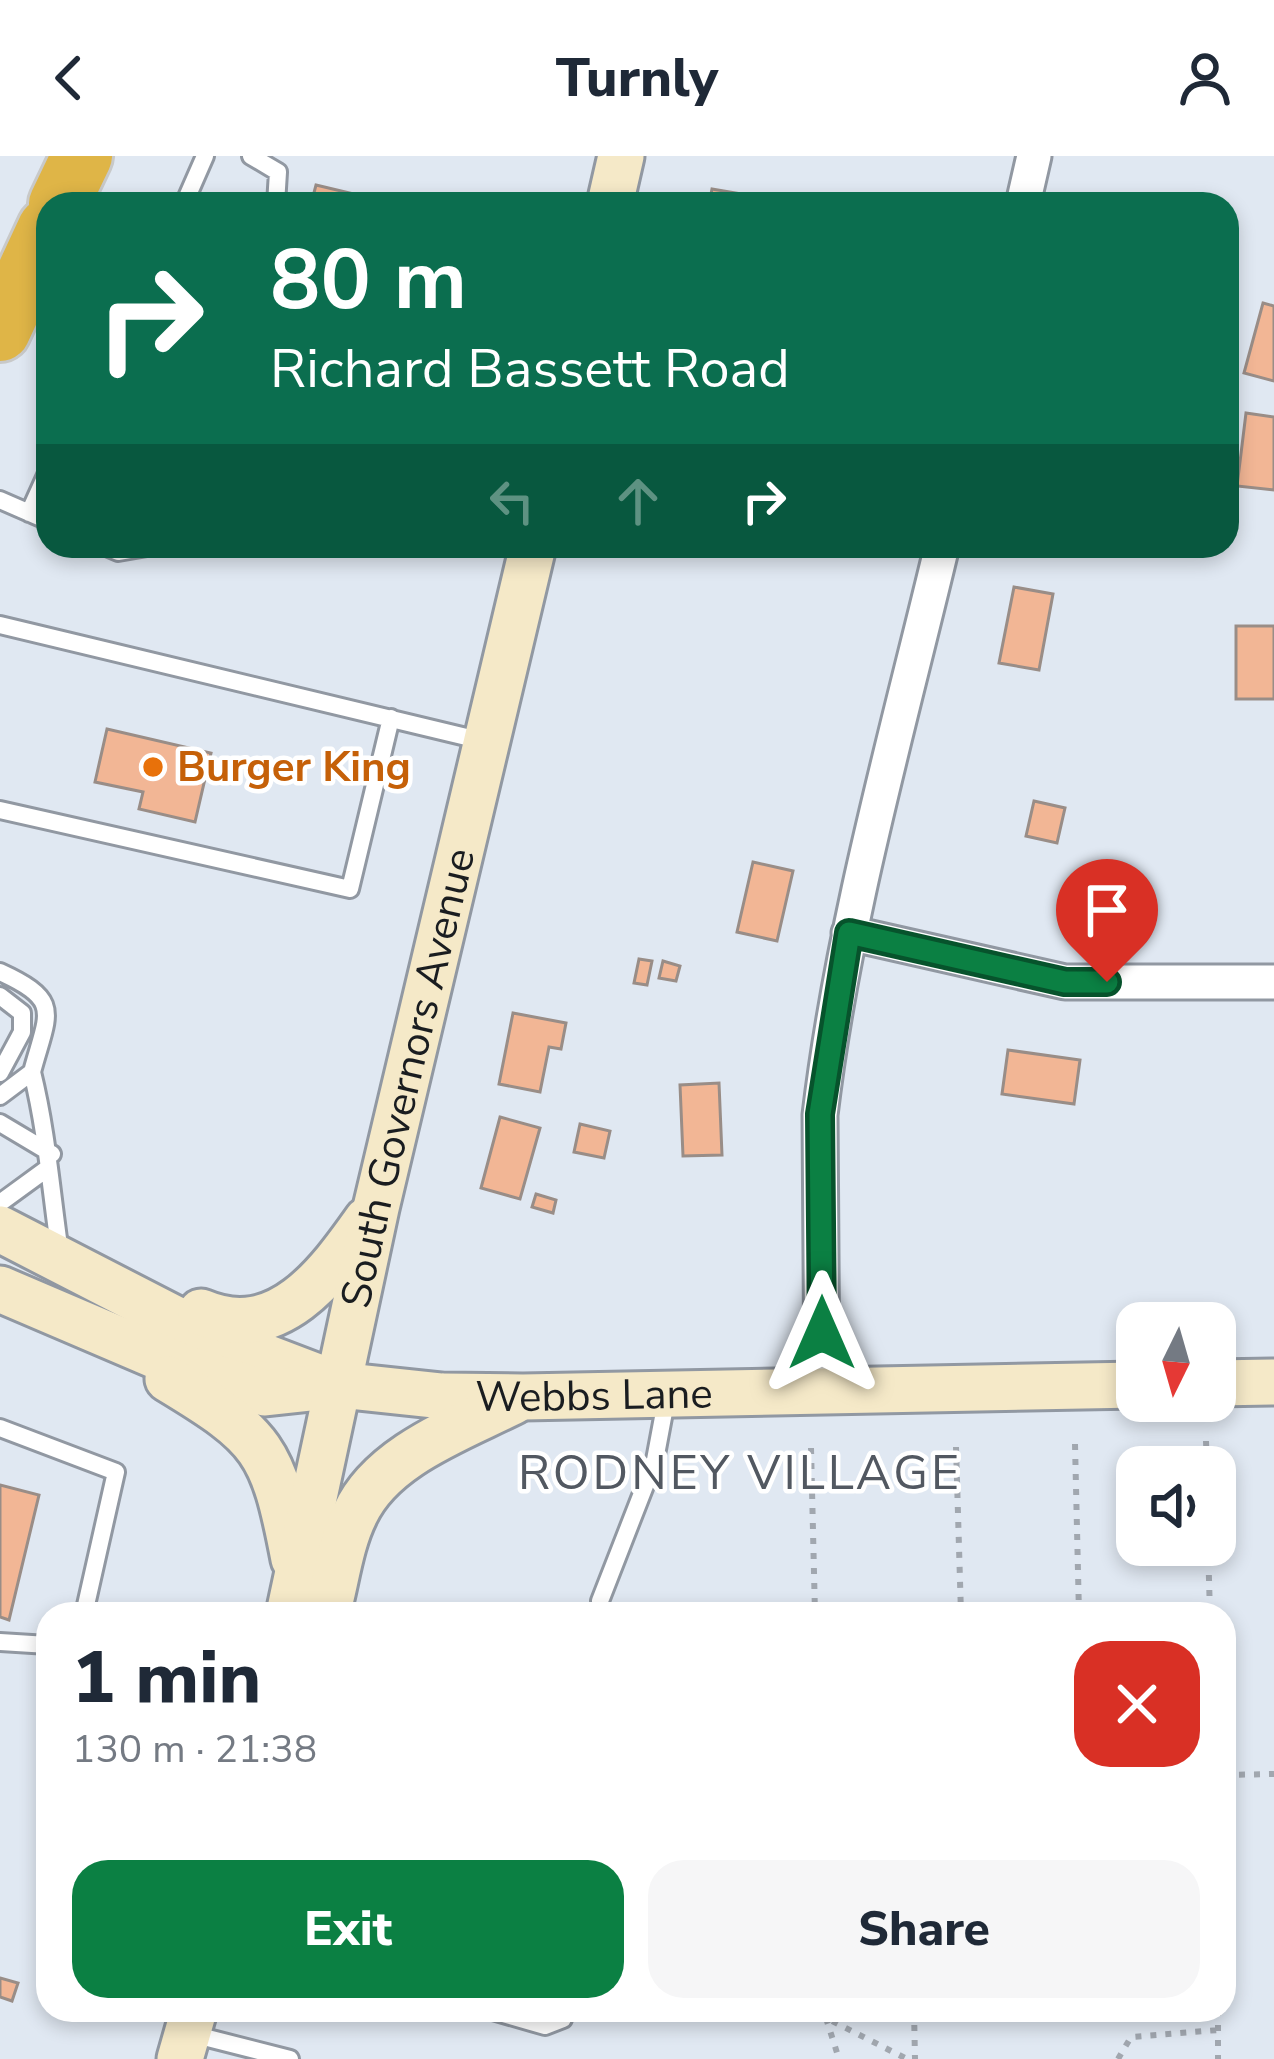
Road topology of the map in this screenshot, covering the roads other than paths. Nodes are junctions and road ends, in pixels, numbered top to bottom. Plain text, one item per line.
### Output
1 (82, 156) edge
2 (205, 156) edge
3 (252, 156) edge
4 (621, 156) edge
5 (1034, 156) edge
6 (65, 192) edge
7 (189, 192) edge
8 (277, 192) edge
9 (613, 192) edge
10 (1026, 192) edge
11 (36, 260) edge
12 (17, 307) edge
13 (36, 496) edge
14 (0, 500) edge
15 (28, 513) junction
16 (36, 516) edge
17 (529, 558) edge
18 (938, 558) edge
19 (0, 625) edge
20 (391, 718) junction
21 (489, 742) junction
22 (0, 810) edge
23 (849, 933) junction
24 (0, 972) edge
25 (1274, 982) edge
26 (0, 997) edge
27 (32, 1072) junction
28 (0, 1073) edge
29 (0, 1096) edge
30 (0, 1123) edge
31 (50, 1161) junction
32 (0, 1203) edge
33 (376, 1208) junction
34 (0, 1229) edge
35 (68, 1264) junction
36 (0, 1289) edge
37 (118, 1341) junction
38 (1274, 1382) edge
39 (1236, 1383) edge
40 (339, 1385) junction
41 (1116, 1385) edge
42 (822, 1393) junction
43 (523, 1396) junction
44 (668, 1396) junction
45 (0, 1427) edge
46 (293, 1596) edge
47 (601, 1601) dead end
48 (87, 1602) edge
49 (330, 1602) edge
50 (0, 1642) edge
51 (36, 1644) edge
52 (187, 2034) edge
53 (288, 2058) edge

1 - 6 highway
2 - 7 lane
3 - 8 lane
4 - 9 main road
5 - 10 street
11 - 12 highway
13 - 15 lane
14 - 15 lane
15 - 16 lane
17 - 21 main road, South Governors Avenue
18 - 23 street
19 - 20 lane
20 - 21 lane
20 - 22 lane
21 - 33 main road, South Governors Avenue
23 - 25 street
23 - 42 street
24 - 27 lane
26 - 28 lane
27 - 29 lane
27 - 31 lane
30 - 31 lane
31 - 32 lane
31 - 35 lane
33 - 35 main road
33 - 40 main road, South Governors Avenue
34 - 35 main road, Webbs Lane
35 - 40 main road, Webbs Lane
36 - 37 main road, Webbs Lane
37 - 40 main road, Webbs Lane
37 - 46 main road
38 - 39 main road
40 - 43 main road, Webbs Lane
40 - 46 main road, South Governors Avenue
41 - 42 main road, Webbs Lane
42 - 44 main road, Webbs Lane
43 - 44 main road, Webbs Lane
43 - 49 main road
44 - 47 lane
45 - 48 lane
50 - 51 lane
52 - 53 lane

